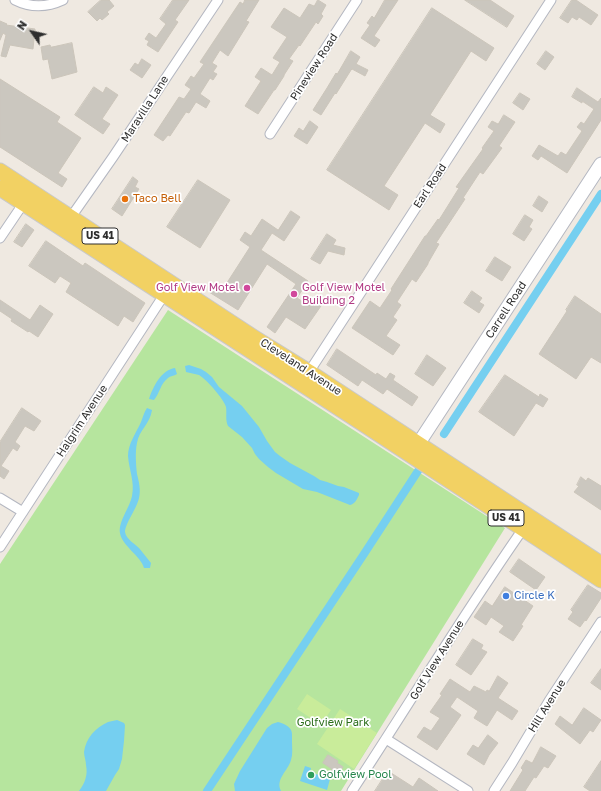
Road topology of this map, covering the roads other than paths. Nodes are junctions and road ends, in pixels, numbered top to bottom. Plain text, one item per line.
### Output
1 (15, 0) edge
2 (63, 0) edge
3 (218, 0) edge
4 (357, 0) edge
5 (551, 0) edge
6 (270, 134) dead end
7 (601, 164) edge
8 (0, 171) edge
9 (0, 188) edge
10 (29, 207) junction
11 (71, 218) junction
12 (0, 238) edge
13 (164, 295) junction
14 (200, 302) junction
15 (309, 372) junction
16 (414, 450) junction
17 (0, 498) edge
18 (23, 512) junction
19 (523, 530) junction
20 (0, 547) edge
21 (601, 564) edge
22 (601, 580) edge
23 (601, 622) edge
24 (386, 739) junction
25 (352, 791) edge
26 (468, 791) edge
27 (494, 791) edge

1 - 2 street
3 - 11 street, Maravilla Lane
4 - 6 street, Pineview Road
5 - 15 street, Earl Road
7 - 16 street, Carrell Road
8 - 11 main road, Cleveland Avenue / US 41
9 - 10 main road, Cleveland Avenue / US 41
10 - 11 main road
10 - 12 street
10 - 13 main road, Cleveland Avenue / US 41
11 - 14 main road, Cleveland Avenue / US 41
13 - 14 main road
13 - 16 main road, Cleveland Avenue / US 41
13 - 18 street, Halgrim Avenue
14 - 15 main road, Cleveland Avenue / US 41
15 - 16 main road, Cleveland Avenue / US 41
16 - 19 main road, Cleveland Avenue / US 41
16 - 21 main road, Cleveland Avenue / US 41
17 - 18 street
18 - 20 street, Halgrim Avenue
19 - 22 main road, Cleveland Avenue / US 41
19 - 24 street, Golf View Avenue
23 - 27 street, Hill Avenue
24 - 25 street, Golf View Avenue
24 - 26 street

